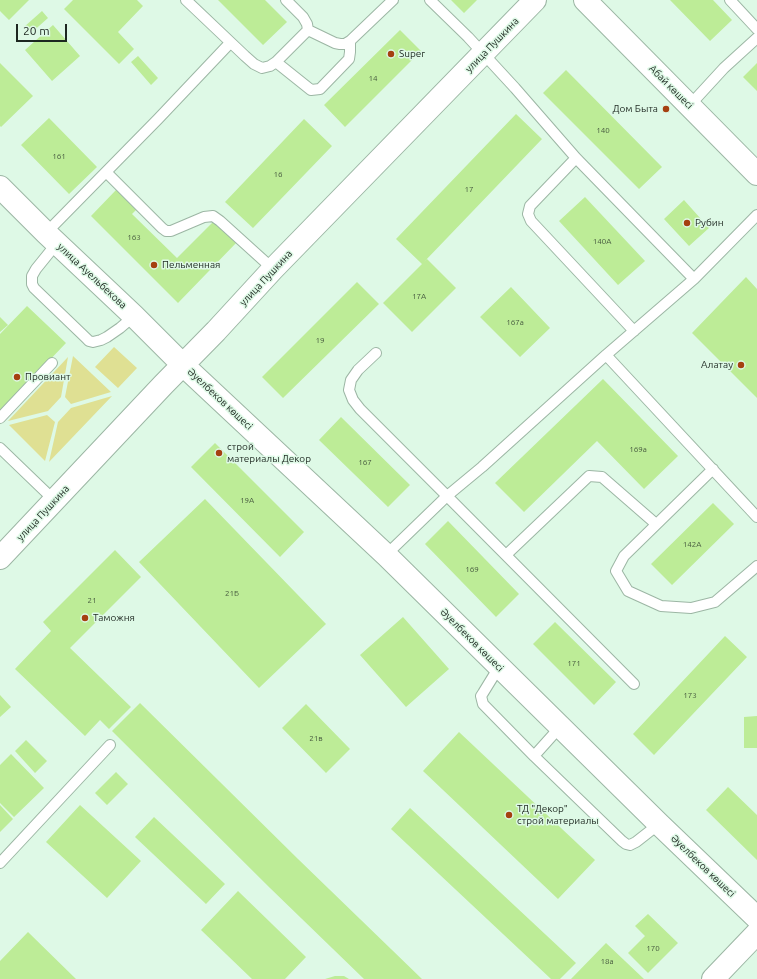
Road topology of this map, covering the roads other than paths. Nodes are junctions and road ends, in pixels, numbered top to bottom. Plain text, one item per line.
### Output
1 (186, 0) edge
2 (286, 0) edge
3 (393, 0) edge
4 (430, 0) edge
5 (535, 0) edge
6 (585, 0) edge
7 (730, 0) edge
8 (757, 29) edge
9 (308, 30) junction
10 (757, 38) edge
11 (350, 41) junction
12 (230, 43) junction
13 (483, 54) junction
14 (276, 62) junction
15 (690, 105) junction
16 (576, 158) junction
17 (106, 172) junction
18 (757, 174) edge
19 (0, 187) edge
20 (757, 215) edge
21 (52, 238) junction
22 (273, 269) junction
23 (694, 279) junction
24 (134, 316) junction
25 (634, 331) junction
26 (376, 352) dead end
27 (606, 355) junction
28 (52, 363) dead end
29 (183, 365) junction
30 (0, 418) edge
31 (0, 448) edge
32 (712, 469) junction
33 (448, 496) junction
34 (55, 501) junction
35 (757, 517) edge
36 (656, 524) junction
37 (386, 555) junction
38 (506, 555) junction
39 (0, 558) edge
40 (757, 566) edge
41 (499, 667) junction
42 (634, 684) dead end
43 (560, 727) junction
44 (110, 745) dead end
45 (534, 756) junction
46 (659, 824) junction
47 (0, 863) edge
48 (757, 918) edge
49 (757, 933) edge
50 (713, 979) edge

1 - 12 lane
2 - 9 lane
3 - 11 lane
4 - 13 lane
5 - 13 street, улица Пушкина
6 - 15 street, Абай көшесі
7 - 8 lane
9 - 11 lane
9 - 14 lane
10 - 15 lane
11 - 14 lane
12 - 14 lane
12 - 17 lane
13 - 16 lane
13 - 22 street, улица Пушкина
15 - 18 street, Абай көшесі
16 - 23 lane
16 - 25 lane
17 - 21 lane
17 - 22 lane
19 - 21 street, улица Ауельбекова
20 - 23 lane
21 - 24 street, улица Ауельбекова
21 - 24 lane
22 - 29 street, улица Пушкина
23 - 25 lane
24 - 29 street, улица Ауельбекова
25 - 27 lane
26 - 33 lane
27 - 32 lane
27 - 33 lane
28 - 30 lane
29 - 34 street, улица Пушкина
29 - 37 street, Әуелбеков көшесі
31 - 34 lane
32 - 35 lane
32 - 36 lane
33 - 37 lane
33 - 38 lane
34 - 39 street, улица Пушкина
36 - 38 lane
36 - 40 lane
37 - 41 street, Әуелбеков көшесі
38 - 42 lane
41 - 43 street, Әуелбеков көшесі
41 - 45 lane
43 - 45 lane
43 - 46 street, Әуелбеков көшесі
44 - 47 lane
45 - 46 lane
46 - 48 street, Әуелбеков көшесі
49 - 50 street

